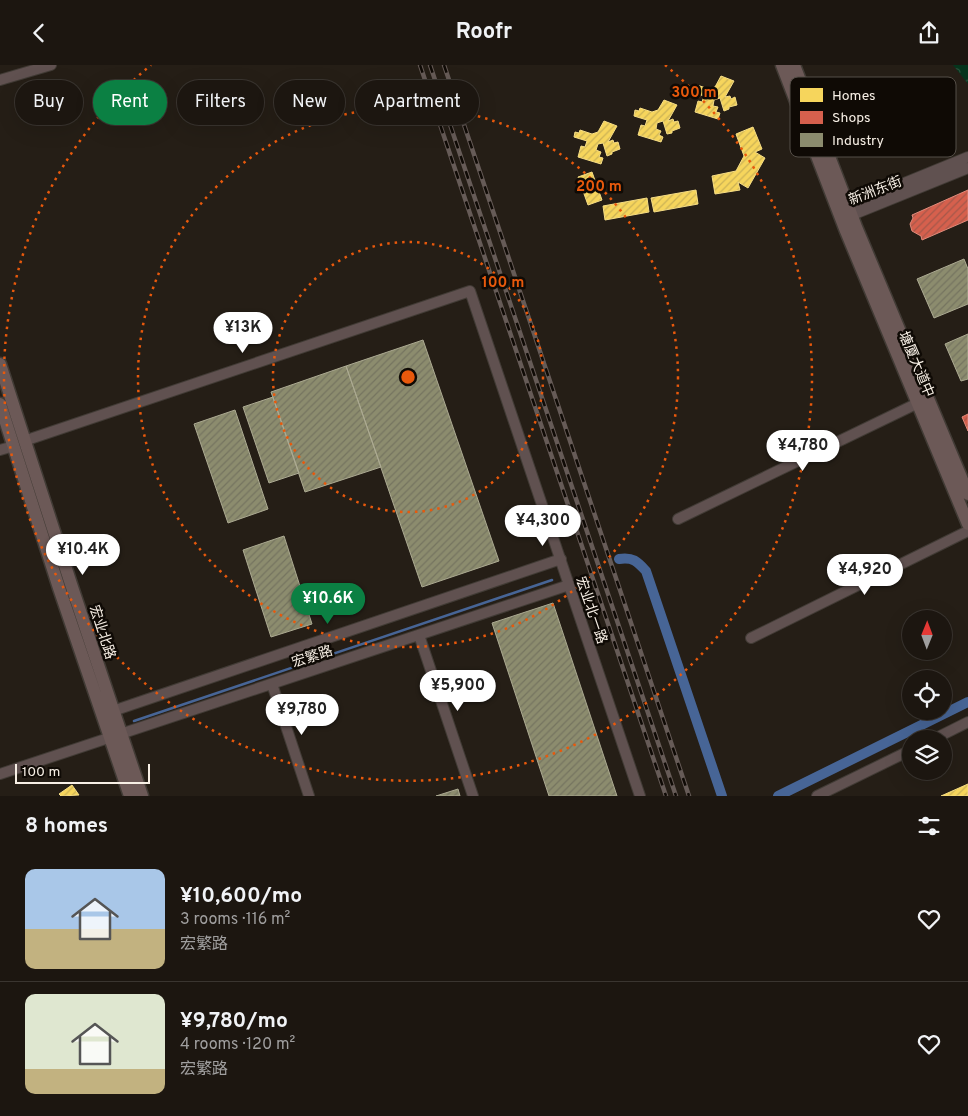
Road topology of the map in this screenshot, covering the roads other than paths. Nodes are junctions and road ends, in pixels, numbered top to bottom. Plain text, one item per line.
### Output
1 (51, 65) edge
2 (782, 65) edge
3 (794, 65) edge
4 (798, 77) edge
5 (0, 80) edge
6 (790, 83) edge
7 (822, 157) edge
8 (827, 157) edge
9 (968, 157) edge
10 (968, 168) edge
11 (846, 212) junction
12 (0, 364) edge
13 (918, 403) junction
14 (0, 404) edge
15 (19, 443) junction
16 (0, 450) edge
17 (968, 494) edge
18 (678, 519) dead end
19 (968, 524) edge
20 (968, 531) edge
21 (561, 559) junction
22 (569, 585) junction
23 (419, 635) junction
24 (751, 638) dead end
25 (272, 684) junction
26 (108, 712) junction
27 (968, 722) edge
28 (952, 730) edge
29 (115, 735) junction
30 (902, 754) edge
31 (0, 774) edge
32 (130, 796) edge
33 (142, 796) edge
34 (309, 796) edge
35 (473, 796) edge
36 (640, 796) edge
37 (817, 796) edge

1 - 5 street
2 - 6 main road
3 - 4 main road
7 - 11 main road
8 - 11 main road
9 - 11 street, 新洲东街
10 - 11 street, 新洲东街
11 - 13 main road, 塘厦大道中
11 - 17 main road, 塘厦大道中
12 - 15 main road, 宏业北路
13 - 18 street
13 - 19 main road, 塘厦大道中
14 - 15 main road, 宏业北路
15 - 16 street
15 - 21 street, 宏业北一路
15 - 26 main road, 宏业北路
20 - 24 street
21 - 22 street, 宏业北一路
21 - 26 street
22 - 23 street, 宏繁路
22 - 36 street, 宏业北一路
23 - 25 street, 宏繁路
23 - 35 street
25 - 29 street, 宏繁路
25 - 34 street
26 - 29 main road, 宏业北路
27 - 28 street
29 - 31 street, 宏繁路
29 - 32 main road, 宏业北路
29 - 33 main road, 宏业北路
30 - 37 street

